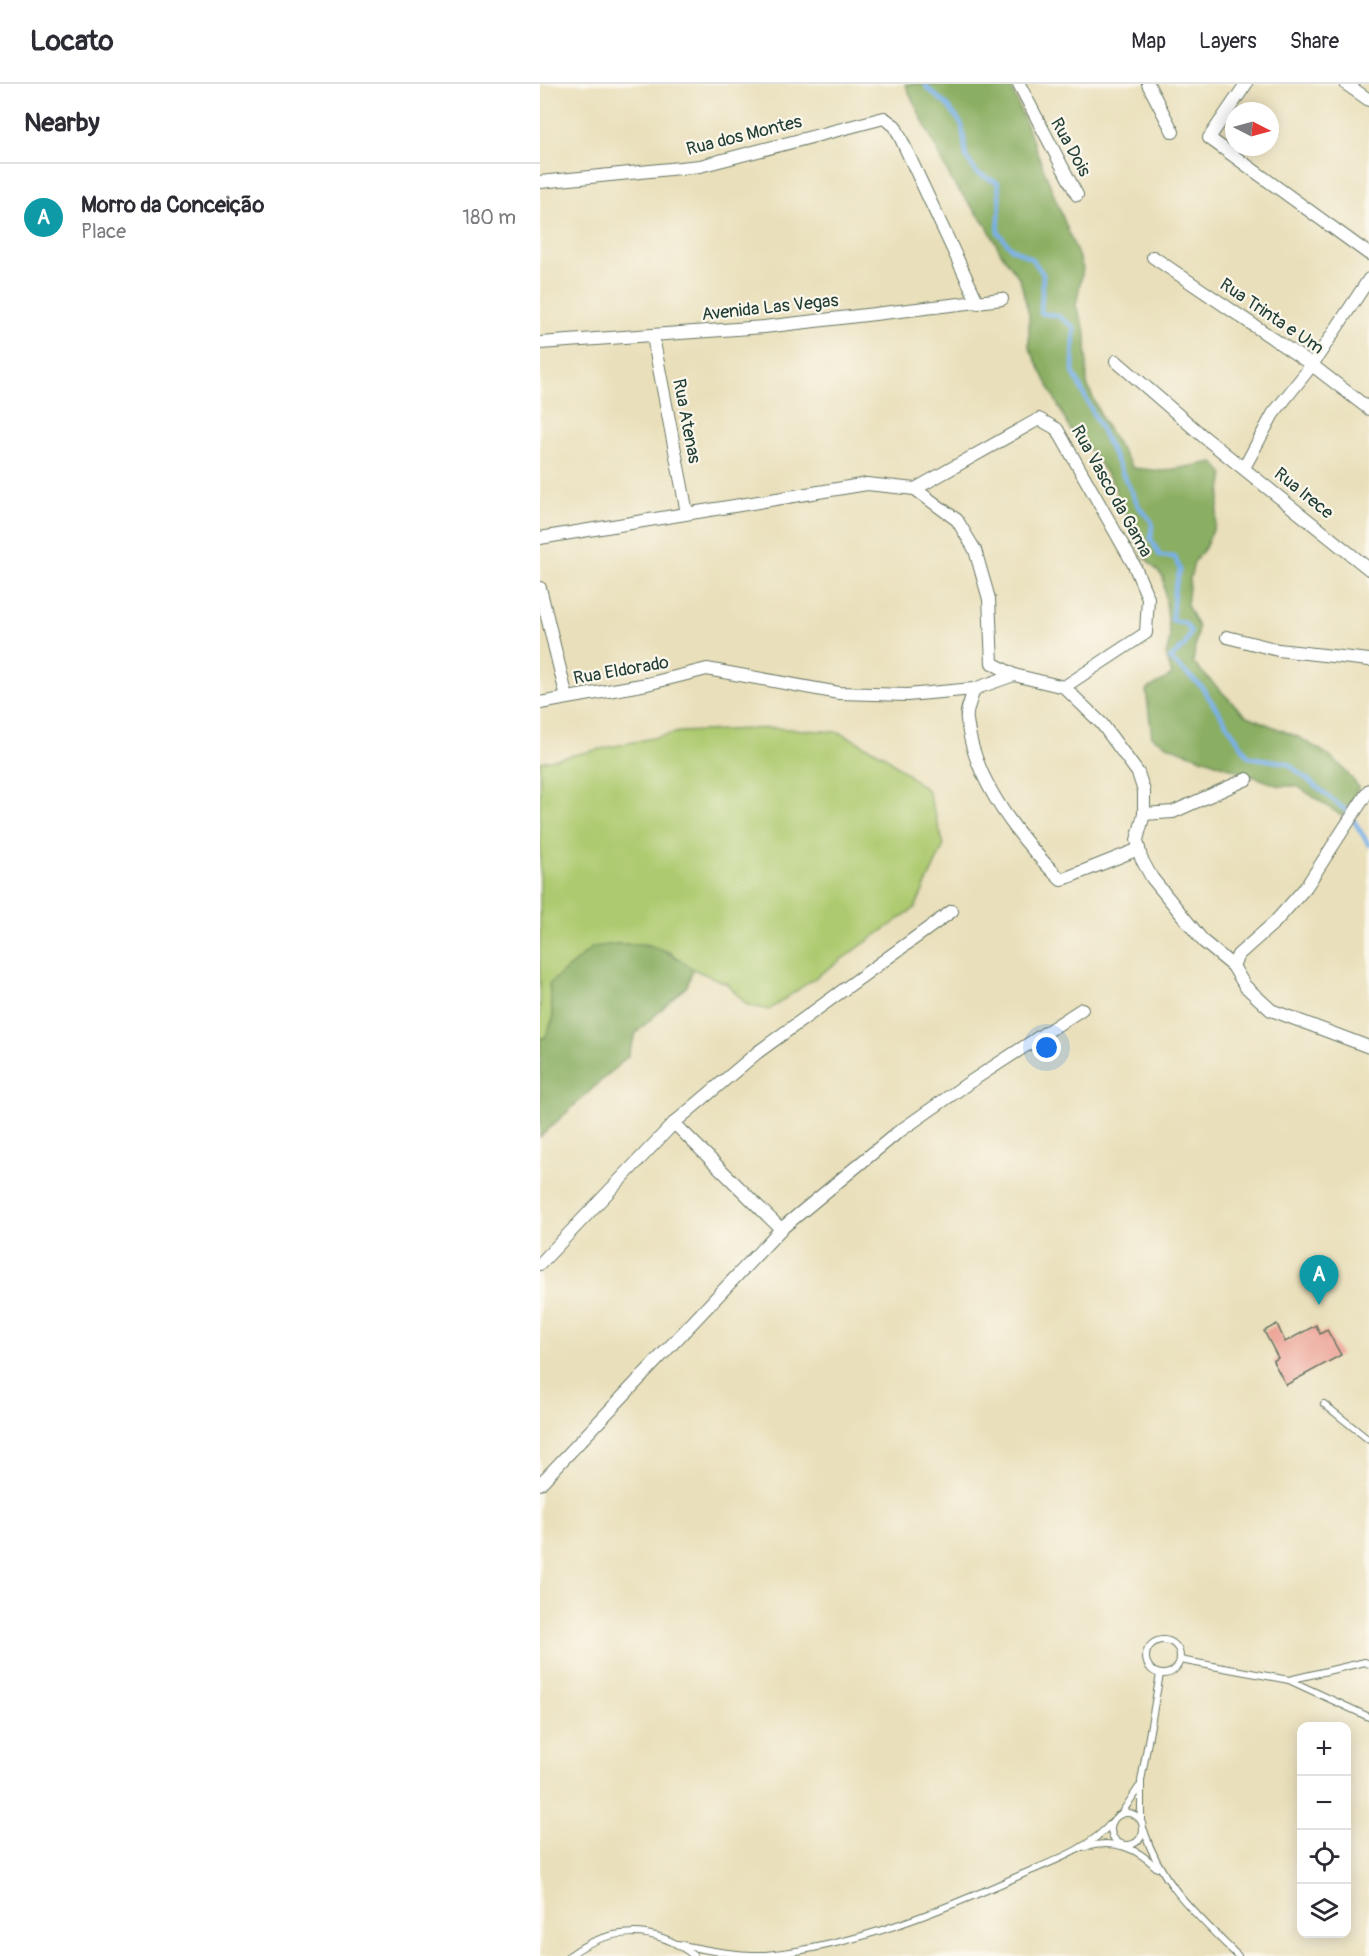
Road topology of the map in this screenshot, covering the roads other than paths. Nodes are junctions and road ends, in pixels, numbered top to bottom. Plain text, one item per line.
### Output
1 (1018, 84) edge
2 (1148, 84) edge
3 (1246, 84) edge
4 (1346, 84) edge
5 (1369, 100) edge
6 (1173, 132) dead end
7 (540, 182) edge
8 (1077, 195) dead end
9 (1369, 254) edge
10 (1153, 257) dead end
11 (1369, 279) edge
12 (1002, 299) dead end
13 (978, 303) junction
14 (652, 337) junction
15 (540, 343) edge
16 (1116, 361) dead end
17 (1312, 365) junction
18 (1369, 409) edge
19 (1244, 468) junction
20 (915, 489) junction
21 (687, 513) junction
22 (540, 538) edge
23 (1369, 569) edge
24 (540, 588) edge
25 (1227, 637) dead end
26 (1369, 660) edge
27 (1014, 675) junction
28 (1064, 687) junction
29 (974, 689) junction
30 (567, 698) junction
31 (540, 703) edge
32 (1247, 779) dead end
33 (1369, 790) edge
34 (1144, 814) junction
35 (1139, 849) junction
36 (952, 911) dead end
37 (1233, 966) junction
38 (1082, 1009) dead end
39 (1369, 1047) edge
40 (674, 1123) junction
41 (781, 1229) junction
42 (540, 1264) edge
43 (1324, 1404) dead end
44 (1369, 1440) edge
45 (540, 1484) edge
46 (1180, 1660) junction
47 (1369, 1664) edge
48 (1160, 1674) junction
49 (1289, 1680) junction
50 (1369, 1717) edge
51 (1141, 1781) junction
52 (1121, 1814) junction
53 (1141, 1820) junction
54 (1113, 1821) junction
55 (1144, 1830) junction
56 (1121, 1845) junction
57 (1080, 1848) junction
58 (1161, 1873) junction
59 (677, 1944) junction
60 (569, 1956) edge
61 (694, 1956) edge
62 (1238, 1956) edge

1 - 8 street, Rua Dois
2 - 6 street
3 - 9 street
4 - 5 street
7 - 13 street, Rua dos Montes
10 - 17 street, Rua Trinta e Um
11 - 17 street
12 - 13 street, Avenida Las Vegas
13 - 14 street, Avenida Las Vegas
14 - 15 street, Avenida Las Vegas
14 - 21 street, Rua Atenas
16 - 19 street, Rua Irece
17 - 18 street, Rua Trinta e Um
17 - 19 street
19 - 23 street, Rua Irece
20 - 21 street
20 - 27 street
20 - 28 street, Rua Vasco da Gama
21 - 22 street
24 - 30 street
25 - 26 street
27 - 28 street
27 - 29 street
28 - 34 street
29 - 30 street, Rua Eldorado
29 - 35 street
30 - 31 street, Rua Eldorado
32 - 34 street
33 - 37 street
34 - 35 street
35 - 37 street
36 - 40 street
37 - 39 street
38 - 41 street
40 - 41 street
40 - 42 street
41 - 45 street
43 - 44 lane
46 - 48 lane
46 - 48 lane
46 - 49 lane
47 - 49 lane
48 - 51 lane
49 - 50 lane
51 - 52 lane
51 - 53 lane
52 - 53 lane
52 - 54 lane
53 - 55 lane
54 - 56 lane
54 - 57 lane
55 - 56 lane
55 - 58 lane
56 - 57 lane
56 - 58 lane
57 - 59 lane
58 - 62 lane
59 - 60 lane
59 - 61 lane

